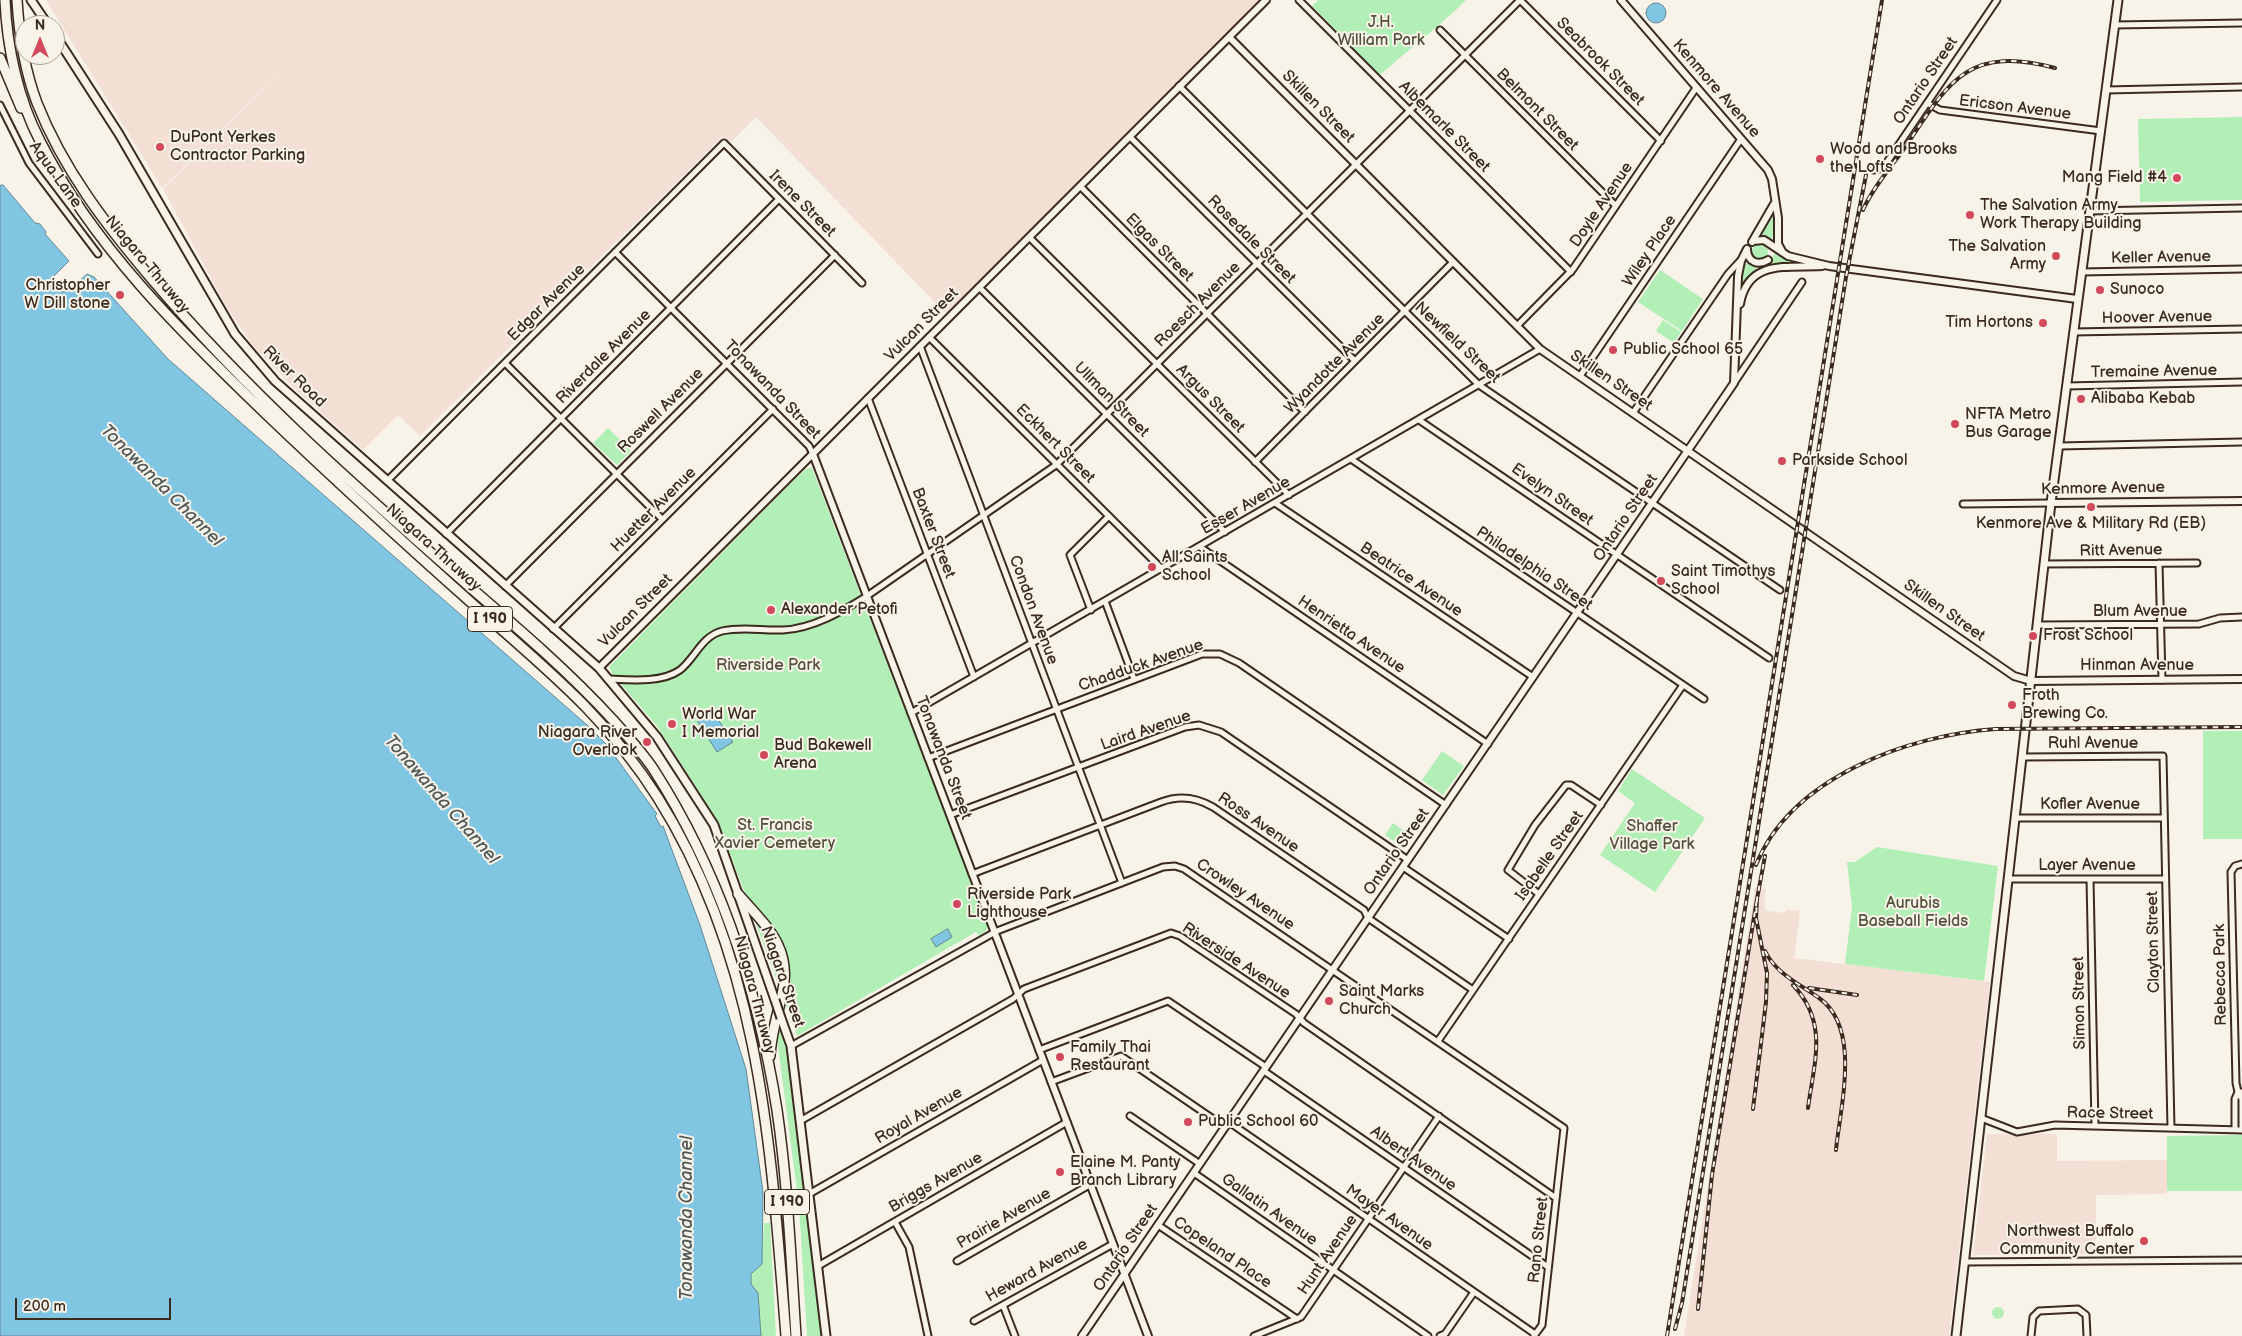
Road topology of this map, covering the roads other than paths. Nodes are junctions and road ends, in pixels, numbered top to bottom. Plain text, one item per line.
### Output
1 (1, 0) edge
2 (5, 0) edge
3 (17, 0) edge
4 (1266, 0) edge
5 (1299, 0) edge
6 (1520, 0) edge
7 (1621, 0) edge
8 (1997, 0) edge
9 (2118, 0) edge
10 (32, 2) edge
11 (41, 15) edge
12 (2242, 23) edge
13 (2114, 25) junction
14 (1440, 30) dead end
15 (9, 35) junction
16 (1229, 37) junction
17 (65, 50) edge
18 (1464, 55) junction
19 (0, 58) edge
20 (1180, 86) junction
21 (2242, 87) edge
22 (1696, 88) junction
23 (2106, 90) junction
24 (1927, 103) junction
25 (0, 106) edge
26 (1410, 110) junction
27 (2101, 131) junction
28 (1130, 136) junction
29 (38, 137) junction
30 (1741, 140) junction
31 (1661, 141) junction
32 (724, 143) joint
33 (1356, 164) junction
34 (1872, 170) dead end
35 (1080, 186) junction
36 (780, 199) junction
37 (1774, 204) junction
38 (1616, 206) junction
39 (2242, 208) edge
40 (2089, 211) junction
41 (1307, 213) junction
42 (1029, 237) junction
43 (1753, 241) junction
44 (1774, 246) junction
45 (1748, 249) junction
46 (616, 252) junction
47 (98, 254) dead end
48 (834, 255) junction
49 (1741, 261) junction
50 (1453, 262) junction
51 (1256, 264) junction
52 (1764, 265) junction
53 (1829, 266) junction
54 (2242, 268) edge
55 (1571, 272) junction
56 (2081, 272) junction
57 (1802, 282) dead end
58 (862, 283) dead end
59 (979, 287) junction
60 (2077, 299) junction
61 (671, 307) junction
62 (1405, 311) junction
63 (1206, 314) junction
64 (1736, 322) junction
65 (1517, 326) junction
66 (2242, 328) edge
67 (2073, 332) junction
68 (929, 337) junction
69 (920, 346) junction
70 (1540, 349) junction
71 (1355, 362) junction
72 (505, 363) junction
73 (727, 363) junction
74 (1157, 363) junction
75 (1580, 376) junction
76 (2242, 382) edge
77 (1734, 383) junction
78 (1479, 385) junction
79 (2066, 386) junction
80 (868, 398) junction
81 (773, 408) junction
82 (1305, 412) junction
83 (1633, 412) junction
84 (1107, 414) junction
85 (561, 418) junction
86 (1419, 420) junction
87 (2242, 442) edge
88 (2059, 446) junction
89 (1688, 451) junction
90 (813, 454) junction
91 (1351, 459) junction
92 (1255, 462) junction
93 (1057, 464) junction
94 (616, 473) junction
95 (387, 481) junction
96 (1289, 495) junction
97 (2242, 501) edge
98 (1275, 503) junction
99 (1653, 503) junction
100 (2051, 503) junction
101 (1963, 504) dead end
102 (984, 515) junction
103 (1109, 516) junction
104 (662, 519) junction
105 (1225, 532) junction
106 (446, 534) junction
107 (1200, 547) junction
108 (928, 554) junction
109 (1617, 555) junction
110 (2159, 563) junction
111 (2197, 563) dead end
112 (2044, 564) junction
113 (1162, 569) junction
114 (505, 586) junction
115 (1780, 590) dead end
116 (868, 596) junction
117 (1105, 601) junction
118 (1091, 610) junction
119 (1578, 614) junction
120 (2242, 617) edge
121 (2161, 624) junction
122 (2038, 625) junction
123 (553, 629) junction
124 (1032, 644) junction
125 (1769, 658) dead end
126 (599, 668) junction
127 (974, 677) junction
128 (1533, 677) junction
129 (609, 679) junction
130 (1134, 679) junction
131 (2242, 679) edge
132 (2162, 680) junction
133 (2031, 681) junction
134 (1683, 685) junction
135 (1704, 699) dead end
136 (1056, 709) junction
137 (911, 713) junction
138 (1488, 744) junction
139 (2164, 756) joint
140 (2023, 757) junction
141 (928, 758) junction
142 (1078, 768) junction
143 (1446, 805) junction
144 (1601, 805) junction
145 (950, 815) junction
146 (2016, 818) junction
147 (2164, 818) junction
148 (1100, 825) junction
149 (1408, 860) junction
150 (2242, 864) edge
151 (1403, 867) junction
152 (972, 874) junction
153 (2009, 879) junction
154 (2090, 879) junction
155 (2166, 879) junction
156 (1122, 883) junction
157 (738, 894) junction
158 (1539, 894) junction
159 (1368, 918) junction
160 (994, 932) junction
161 (1508, 939) junction
162 (1333, 969) junction
163 (1473, 990) junction
164 (1018, 994) junction
165 (1300, 1018) junction
166 (1438, 1041) junction
167 (791, 1046) junction
168 (1039, 1050) junction
169 (1042, 1060) junction
170 (770, 1069) junction
171 (1265, 1069) junction
172 (1051, 1082) junction
173 (2240, 1092) edge
174 (1130, 1116) dead end
175 (1439, 1116) junction
176 (1981, 1118) junction
177 (800, 1121) junction
178 (1067, 1122) junction
179 (1227, 1125) junction
180 (2095, 1126) junction
181 (2170, 1128) junction
182 (2235, 1130) junction
183 (2242, 1130) edge
184 (1562, 1145) joint
185 (1200, 1164) junction
186 (1404, 1167) junction
187 (1194, 1173) junction
188 (1091, 1184) junction
189 (809, 1194) junction
190 (1556, 1198) junction
191 (1368, 1219) junction
192 (895, 1222) junction
193 (1158, 1224) junction
194 (1113, 1244) junction
195 (2242, 1260) edge
196 (956, 1261) dead end
197 (1965, 1262) junction
198 (818, 1266) junction
199 (1548, 1267) junction
200 (1334, 1270) junction
201 (1124, 1274) junction
202 (1474, 1292) junction
203 (1003, 1305) junction
204 (1297, 1319) junction
205 (974, 1321) dead end
206 (1535, 1335) edge
207 (786, 1336) edge
208 (796, 1336) edge
209 (826, 1336) edge
210 (928, 1336) edge
211 (1015, 1336) edge
212 (1082, 1336) edge
213 (1148, 1336) edge
214 (1254, 1336) edge
215 (1428, 1336) edge
216 (1440, 1336) edge
217 (1956, 1336) edge
218 (2031, 1336) edge
219 (2087, 1336) edge

1 - 15 highway
2 - 15 highway, Niagara Thruway / I 190
3 - 170 highway, Niagara Thruway / I 190
4 - 16 street, Vulcan Street
5 - 26 street, Albemarle Street
6 - 18 street, Roesch Avenue
6 - 31 street, Seabrook Street
7 - 22 street, Kenmore Avenue
8 - 24 street, Ontario Street
9 - 13 main road
10 - 11 main road
12 - 13 street
13 - 23 main road
14 - 18 street, Belmont Street
15 - 29 highway, Niagara Thruway / I 190
16 - 20 street, Vulcan Street
16 - 33 street, Skillen Street
17 - 95 main road, River Road
18 - 26 street, Roesch Avenue
18 - 38 street, Belmont Street
19 - 29 highway
20 - 28 street, Vulcan Street
20 - 41 street, Newfield Street
21 - 23 street
22 - 30 street, Kenmore Avenue
22 - 31 street, Doyle Avenue
23 - 27 main road
24 - 27 street, Ericson Avenue
24 - 34 street, Ontario Street
25 - 47 street, Aqua Lane
26 - 33 street, Roesch Avenue
26 - 55 street, Albemarle Street
27 - 40 main road
28 - 35 street, Vulcan Street
28 - 51 street, Rosedale Street
29 - 207 highway, Niagara Thruway / I 190
30 - 37 street, Kenmore Avenue
30 - 75 street, Wiley Place
31 - 38 street, Doyle Avenue
32 - 36 street, Irene Street
32 - 46 street, Edgar Avenue
33 - 41 street, Roesch Avenue
33 - 50 street, Skillen Street
35 - 42 street, Vulcan Street
35 - 63 street, Elgas Street
36 - 48 street, Irene Street
36 - 61 street, Riverdale Avenue
37 - 43 street
37 - 44 street, Kenmore Avenue
38 - 55 street, Doyle Avenue
39 - 40 street
40 - 56 main road
41 - 51 street, Roesch Avenue
41 - 62 street, Newfield Street
42 - 59 street, Vulcan Street
42 - 74 street, Argus Street
43 - 44 street
43 - 45 street
44 - 52 street
44 - 53 street, Kenmore Avenue
45 - 49 street
45 - 52 street
46 - 61 street, Tonawanda Street
46 - 72 street, Edgar Avenue
48 - 58 street, Irene Street
48 - 73 street, Roswell Avenue
49 - 64 street
49 - 83 street
50 - 62 street, Wyandotte Avenue
50 - 65 street, Skillen Street
51 - 63 street, Roesch Avenue
51 - 71 street, Rosedale Street
52 - 53 street, Kenmore Avenue
52 - 64 street
53 - 60 street, Kenmore Avenue
54 - 56 street, Keller Avenue
55 - 65 street, Doyle Avenue
56 - 60 main road
57 - 77 street, Ontario Street
59 - 68 street, Vulcan Street
59 - 84 street, Ullman Street
60 - 67 main road
61 - 73 street, Tonawanda Street
61 - 85 street, Riverdale Avenue
62 - 71 street, Wyandotte Avenue
62 - 78 street, Newfield Street
63 - 74 street, Roesch Avenue
63 - 82 street, Elgas Street
64 - 77 street
65 - 70 street, Skillen Street
66 - 67 street, Hoover Avenue
67 - 79 main road
68 - 69 street, Vulcan Street
68 - 93 street, Eckhert Street
69 - 80 street, Vulcan Street
69 - 102 street, Condon Avenue
70 - 75 street, Skillen Street
70 - 78 street, Esser Avenue
71 - 82 street, Wyandotte Avenue
72 - 85 street
72 - 95 street, Edgar Avenue
73 - 81 street, Tonawanda Street
73 - 94 street, Roswell Avenue
74 - 84 street, Roesch Avenue
74 - 92 street, Argus Street
75 - 83 street, Skillen Street
76 - 79 street, Tremaine Avenue
77 - 89 street, Ontario Street
78 - 86 street, Esser Avenue
78 - 99 street, Newfield Street
79 - 88 main road
80 - 90 street, Vulcan Street
80 - 108 street, Baxter Street
81 - 90 street, Tonawanda Street
81 - 104 street, Huetter Avenue
82 - 92 street, Wyandotte Avenue
83 - 89 street, Skillen Street
84 - 93 street, Roesch Avenue
84 - 105 street, Ullman Street
85 - 94 street
85 - 106 street, Riverdale Avenue
86 - 91 street, Esser Avenue
86 - 109 street, Evelyn Street
87 - 88 street
88 - 100 main road
89 - 99 street, Ontario Street
89 - 133 street, Skillen Street
90 - 116 street, Tonawanda Street
90 - 126 street, Vulcan Street
91 - 96 street, Esser Avenue
91 - 119 street, Philadelphia Street
92 - 96 street, Argus Street
93 - 102 street, Roesch Avenue
93 - 103 street, Eckhert Street
94 - 104 street
94 - 114 street, Roswell Avenue
95 - 106 main road, River Road
96 - 98 street, Esser Avenue
97 - 100 street, Kenmore Avenue
98 - 105 street, Esser Avenue
98 - 128 street, Beatrice Avenue
99 - 109 street, Ontario Street
99 - 115 street, Newfield Street
100 - 101 street, Kenmore Avenue
100 - 112 main road
102 - 108 street, Roesch Avenue
102 - 124 street, Condon Avenue
103 - 113 street, Eckhert Street
103 - 118 street
104 - 123 street, Huetter Avenue
105 - 107 street, Esser Avenue
106 - 114 main road, River Road
107 - 113 street, Esser Avenue
107 - 138 street, Henrietta Avenue
108 - 116 street, Roesch Avenue
108 - 127 street, Baxter Street
109 - 119 street, Ontario Street
109 - 125 street, Evelyn Street
110 - 111 street, Ritt Avenue
110 - 112 street, Ritt Avenue
110 - 121 street
112 - 122 main road
113 - 117 street, Esser Avenue
114 - 123 main road, River Road
116 - 129 street, Roesch Avenue
116 - 137 street, Tonawanda Street
117 - 118 street, Esser Avenue
117 - 130 street
118 - 124 street, Esser Avenue
119 - 128 street, Ontario Street
119 - 134 street, Philadelphia Street
120 - 121 street, Blum Avenue
121 - 122 street, Blum Avenue
121 - 132 street
122 - 133 main road
123 - 126 main road, River Road
124 - 127 street, Esser Avenue
124 - 136 street, Condon Avenue
126 - 129 main road, Niagara Street
127 - 137 street, Esser Avenue
128 - 138 street, Ontario Street
129 - 157 main road, Niagara Street
130 - 136 street, Chadduck Avenue
130 - 143 street, Chadduck Avenue
131 - 132 street, Hinman Avenue
132 - 133 street, Hinman Avenue
133 - 140 main road
134 - 135 street, Philadelphia Street
134 - 144 street, Isabelle Street
136 - 141 street, Chadduck Avenue
136 - 142 street, Condon Avenue
137 - 141 street, Tonawanda Street
138 - 143 street, Ontario Street
139 - 140 street, Ruhl Avenue
139 - 147 street, Clayton Street
140 - 146 main road
141 - 145 street, Tonawanda Street
142 - 145 street, Laird Avenue
142 - 148 street, Condon Avenue
142 - 149 street, Laird Avenue
143 - 149 street, Ontario Street
144 - 158 street, Isabelle Street
144 - 158 street
145 - 152 street, Tonawanda Street
146 - 147 street, Kofler Avenue
146 - 153 main road
147 - 155 street, Clayton Street
148 - 152 street, Ross Avenue
148 - 156 street, Condon Avenue
148 - 159 street, Ross Avenue
149 - 151 street, Ontario Street
150 - 173 street, Rebecca Park
151 - 159 street, Ontario Street
151 - 161 street
152 - 160 street, Tonawanda Street
153 - 154 street, Layer Avenue
153 - 176 main road
154 - 155 street, Layer Avenue
154 - 180 street, Simon Street
155 - 181 street, Clayton Street
156 - 160 street, Crowley Avenue
156 - 162 street, Crowley Avenue
157 - 167 main road, Niagara Street, bridge
157 - 170 highway
158 - 161 street, Isabelle Street
159 - 162 street, Ontario Street
159 - 163 street, Ross Avenue
160 - 164 street, Tonawanda Street
160 - 167 street, Crowley Avenue
161 - 163 street, Isabelle Street
162 - 165 street, Ontario Street
162 - 166 street, Crowley Avenue
163 - 166 street, Isabelle Street
164 - 165 street, Riverside Avenue
164 - 168 street, Tonawanda Street
164 - 177 street, Riverside Avenue
165 - 171 street, Ontario Street
165 - 175 street, Riverside Avenue
166 - 184 street, Crowley Avenue
167 - 177 main road, Niagara Street
168 - 169 street, Tonawanda Street
168 - 171 street
169 - 172 street, Tonawanda Street
169 - 189 street, Royal Avenue
170 - 208 highway, Niagara Thruway / I 190
171 - 179 street, Ontario Street
171 - 186 street, Albert Avenue
172 - 178 street, Tonawanda Street
172 - 179 street, Mayer Avenue
173 - 182 street, Rebecca Park
173 - 183 street, Rebecca Park
174 - 185 street
175 - 186 street, Hunt Avenue
175 - 190 street, Riverside Avenue
176 - 180 street, Race Street
176 - 197 main road
177 - 189 main road, Niagara Street
178 - 188 street, Tonawanda Street
178 - 192 street, Briggs Avenue
179 - 185 street, Ontario Street
179 - 191 street, Mayer Avenue
180 - 181 street, Race Street
181 - 182 street, Race Street
182 - 183 street, Race Street
184 - 190 street, Rano Street
185 - 187 street, Ontario Street
186 - 191 street, Hunt Avenue
186 - 199 street, Albert Avenue
187 - 193 street, Ontario Street
187 - 200 street, Gallatin Avenue
188 - 194 street, Tonawanda Street
188 - 196 street, Prairie Avenue
189 - 198 main road, Niagara Street
190 - 199 street, Rano Street
191 - 200 street, Hunt Avenue
191 - 202 street, Mayer Avenue
192 - 198 street, Briggs Avenue
192 - 210 street
193 - 201 street, Ontario Street
193 - 204 street, Copeland Place
194 - 201 street, Tonawanda Street
194 - 203 street, Heward Avenue
195 - 197 street
197 - 217 main road
198 - 209 main road, Niagara Street
199 - 206 street, Rano Street
200 - 204 street, Hunt Avenue
200 - 215 street, Gallatin Avenue
201 - 212 street, Ontario Street
201 - 213 street, Tonawanda Street
202 - 206 street, Mayer Avenue
202 - 216 street
203 - 205 street, Heward Avenue
203 - 211 street
204 - 214 street, Hunt Avenue
218 - 219 street

